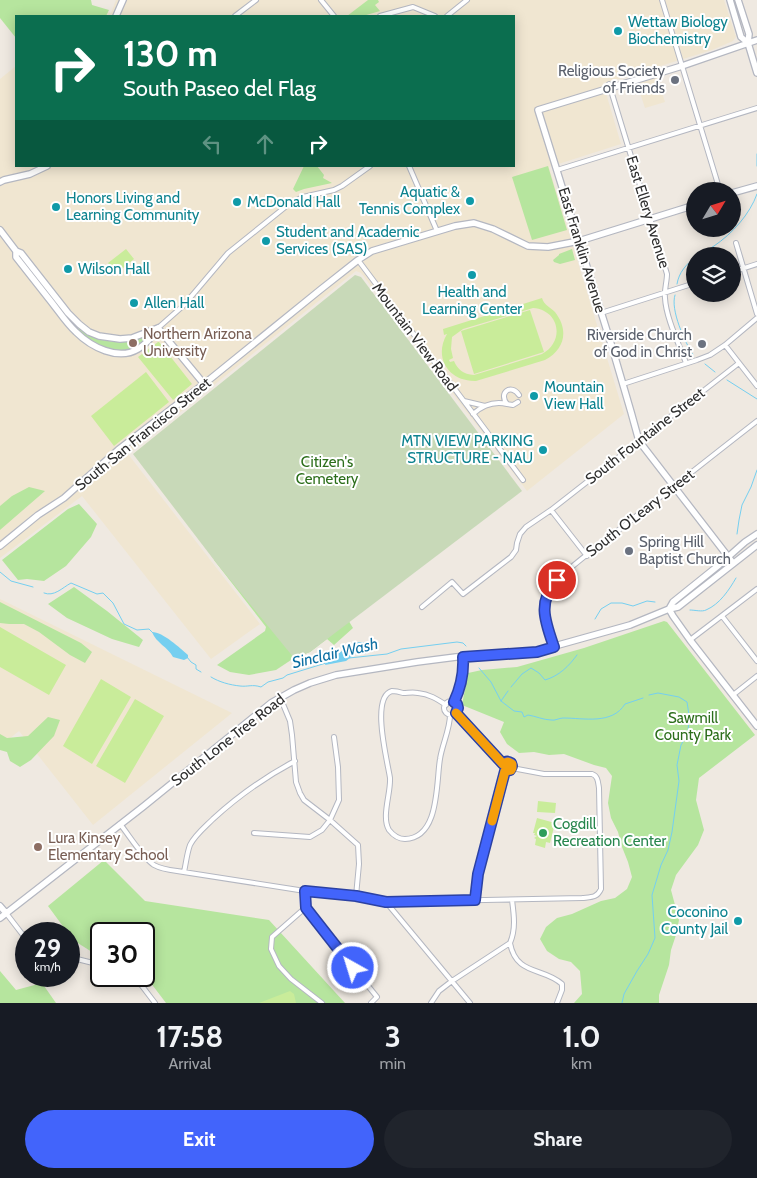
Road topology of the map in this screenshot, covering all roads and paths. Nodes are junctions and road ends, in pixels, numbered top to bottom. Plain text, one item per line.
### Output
1 (123, 0) edge
2 (256, 0) edge
3 (321, 0) edge
4 (413, 0) edge
5 (467, 0) edge
6 (662, 0) edge
7 (730, 0) edge
8 (738, 0) edge
9 (416, 8) junction
10 (116, 15) edge
11 (236, 15) edge
12 (333, 15) edge
13 (383, 15) edge
14 (433, 15) edge
15 (448, 15) edge
16 (757, 40) edge
17 (748, 43) junction
18 (682, 66) junction
19 (757, 73) edge
20 (610, 86) junction
21 (757, 108) edge
22 (700, 126) junction
23 (628, 148) junction
24 (45, 167) edge
25 (369, 167) edge
26 (409, 167) edge
27 (557, 170) junction
28 (0, 182) edge
29 (717, 182) edge
30 (757, 186) edge
31 (741, 191) edge
32 (686, 208) edge
33 (650, 219) junction
34 (0, 230) edge
35 (437, 231) junction
36 (578, 241) junction
37 (736, 243) dead end
38 (16, 251) junction
39 (358, 260) junction
40 (757, 264) edge
41 (744, 268) junction
42 (741, 269) edge
43 (686, 286) edge
44 (665, 293) junction
45 (601, 313) junction
46 (757, 314) edge
47 (757, 318) edge
48 (158, 328) junction
49 (725, 345) junction
50 (686, 363) junction
51 (738, 363) junction
52 (204, 384) junction
53 (623, 384) junction
54 (757, 386) edge
55 (504, 395) junction
56 (519, 395) dead end
57 (464, 401) junction
58 (499, 402) junction
59 (518, 402) dead end
60 (507, 404) junction
61 (485, 406) junction
62 (473, 414) junction
63 (757, 421) edge
64 (638, 442) junction
65 (523, 480) dead end
66 (673, 487) junction
67 (551, 510) junction
68 (757, 534) edge
69 (757, 545) edge
70 (0, 546) edge
71 (587, 556) junction
72 (728, 556) junction
73 (733, 563) junction
74 (756, 591) edge
75 (422, 607) dead end
76 (670, 609) junction
77 (722, 616) junction
78 (690, 640) junction
79 (554, 647) junction
80 (463, 657) junction
81 (757, 661) edge
82 (757, 676) edge
83 (733, 695) junction
84 (280, 698) junction
85 (454, 702) junction
86 (446, 705) junction
87 (456, 713) junction
88 (450, 715) junction
89 (757, 726) edge
90 (334, 737) dead end
91 (295, 761) junction
92 (503, 764) junction
93 (512, 768) junction
94 (505, 771) junction
95 (330, 820) junction
96 (120, 824) junction
97 (254, 833) dead end
98 (184, 872) junction
99 (305, 891) junction
100 (356, 896) junction
101 (475, 900) junction
102 (512, 900) junction
103 (386, 902) junction
104 (0, 906) edge
105 (306, 908) junction
106 (6, 913) junction
107 (0, 918) edge
108 (15, 924) edge
109 (510, 943) junction
110 (452, 981) junction
111 (143, 987) edge
112 (154, 1003) edge
113 (322, 1003) edge
114 (371, 1003) edge
115 (431, 1003) edge
116 (470, 1003) edge
117 (557, 1003) edge

1 - 10 street
2 - 11 street
3 - 12 street
4 - 9 street
5 - 15 street
6 - 18 street
7 - 17 street
8 - 17 street
9 - 13 street
9 - 14 street
16 - 17 street
17 - 18 street
17 - 19 street
18 - 20 street
18 - 22 street
20 - 23 street, East Ellery Avenue
20 - 27 street, East Franklin Avenue
21 - 22 street
22 - 23 street
22 - 29 street
23 - 27 street
23 - 33 street, East Ellery Avenue
24 - 28 street
25 - 48 street
26 - 35 street
27 - 36 street, East Franklin Avenue
30 - 31 street
32 - 33 street, South San Francisco Street
33 - 36 street, South San Francisco Street
33 - 44 street, East Ellery Avenue
34 - 38 street
35 - 36 street, South San Francisco Street
35 - 39 street, South San Francisco Street
36 - 45 street, East Franklin Avenue
37 - 41 street
38 - 48 street
38 - 48 street
39 - 52 street, South San Francisco Street
39 - 57 street, Mountain View Road
40 - 41 street
41 - 42 street
41 - 46 street
43 - 44 street
44 - 45 street
44 - 50 street, East Ellery Avenue
45 - 53 street, East Franklin Avenue
47 - 49 street
48 - 52 street
49 - 50 street
49 - 51 street
50 - 53 street
51 - 54 street
51 - 64 street, South Fountaine Street
52 - 70 street, South San Francisco Street
53 - 64 street, East Franklin Avenue
55 - 56 street
55 - 58 street
55 - 60 street
57 - 61 street
57 - 62 street, Mountain View Road
58 - 60 street
58 - 61 street
59 - 60 street
61 - 62 street
62 - 65 street, Mountain View Road
63 - 66 street, South O'Leary Street
64 - 66 street, East Franklin Avenue
64 - 67 street, South Fountaine Street
66 - 71 street, South O'Leary Street
66 - 72 street, East Franklin Avenue
67 - 71 street
67 - 75 street, South Fountaine Street
68 - 72 street, South Lone Tree Road
69 - 73 street, South Lone Tree Road
71 - 79 street, South O'Leary Street
72 - 73 street, East Franklin Avenue
72 - 76 street, South Lone Tree Road
73 - 76 street, South Lone Tree Road
74 - 77 street
76 - 78 street
76 - 79 street, South Lone Tree Road
77 - 78 street
77 - 81 street
78 - 83 street
79 - 80 street, South Lone Tree Road
80 - 84 street, South Lone Tree Road
80 - 85 street
82 - 83 street
83 - 89 street
84 - 91 street
84 - 96 street, South Lone Tree Road
85 - 86 street
85 - 87 street
86 - 88 street
86 - 88 street
87 - 88 street
87 - 92 street
90 - 95 street
91 - 95 street
91 - 98 street
92 - 93 street
92 - 94 street
93 - 94 street
93 - 102 street
94 - 101 street
95 - 97 street
95 - 100 street
96 - 98 street
96 - 106 street, South Lone Tree Road
98 - 99 street
99 - 100 street
99 - 105 street
100 - 103 street
101 - 102 street
101 - 103 street
102 - 109 street
103 - 110 street
104 - 106 street
105 - 113 street
105 - 114 street
106 - 107 street, South Lone Tree Road
106 - 108 street
109 - 110 street
109 - 117 street
110 - 115 street
110 - 116 street
111 - 112 street

